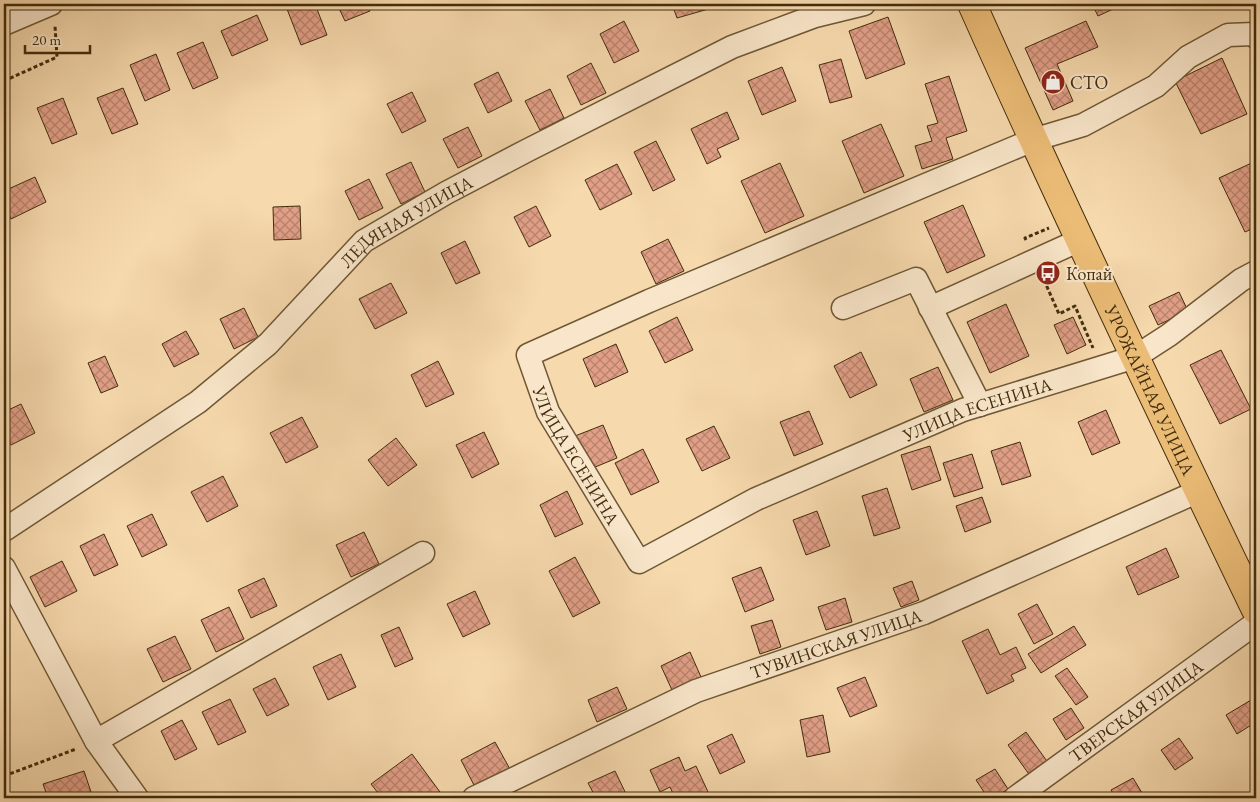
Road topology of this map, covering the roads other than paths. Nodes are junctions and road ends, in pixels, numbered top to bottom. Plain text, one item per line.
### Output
1 (864, 4) edge
2 (972, 4) edge
3 (53, 13) edge
4 (4, 24) edge
5 (1256, 37) edge
6 (1033, 140) junction
7 (1080, 240) junction
8 (1256, 272) edge
9 (843, 308) dead end
10 (930, 308) junction
11 (1135, 357) junction
12 (980, 405) junction
13 (1198, 491) junction
14 (4, 530) edge
15 (423, 553) dead end
16 (4, 568) edge
17 (1256, 610) edge
18 (1256, 624) edge
19 (96, 741) junction
20 (137, 798) edge
21 (474, 798) edge
22 (1015, 798) edge

1 - 14 street, ЛЕДЯНАЯ УЛИЦА
2 - 6 main road, УРОЖАЙНАЯ УЛИЦА
3 - 4 street
5 - 6 street
6 - 7 main road, УРОЖАЙНАЯ УЛИЦА
6 - 12 street, УЛИЦА ЕСЕНИНА
7 - 10 street
7 - 11 main road, УРОЖАЙНАЯ УЛИЦА
8 - 11 street, УЛИЦА ЕСЕНИНА
9 - 10 street
10 - 12 street
11 - 12 street, УЛИЦА ЕСЕНИНА
11 - 13 main road, УРОЖАЙНАЯ УЛИЦА
13 - 17 main road, УРОЖАЙНАЯ УЛИЦА
13 - 21 street, ТУВИНСКАЯ УЛИЦА
15 - 19 street
16 - 19 street
18 - 22 street, ТВЕРСКАЯ УЛИЦА
19 - 20 street

